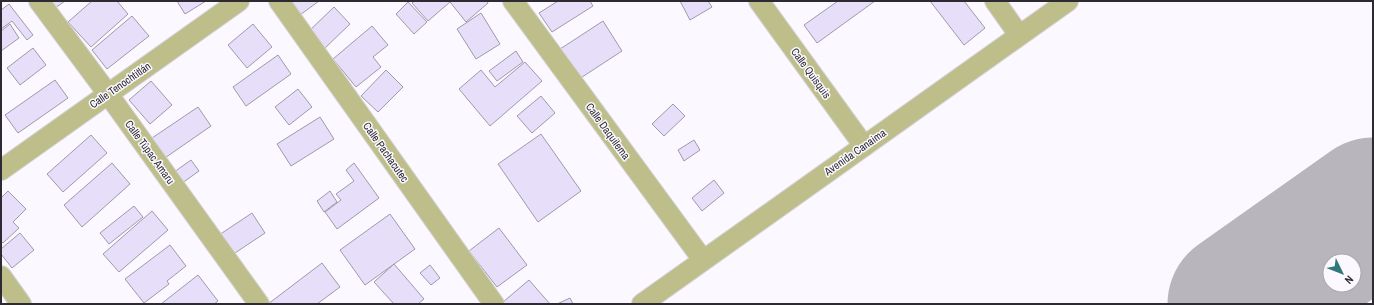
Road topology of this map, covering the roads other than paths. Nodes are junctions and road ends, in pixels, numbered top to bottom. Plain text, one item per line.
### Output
1 (39, 1) edge
2 (239, 1) edge
3 (279, 1) edge
4 (512, 1) edge
5 (759, 1) edge
6 (995, 1) edge
7 (1068, 1) edge
8 (1019, 35) junction
9 (108, 94) junction
10 (864, 146) junction
11 (1, 170) edge
12 (703, 260) junction
13 (1, 276) edge
14 (21, 304) edge
15 (259, 304) edge
16 (494, 304) edge
17 (642, 304) edge

1 - 9 street, Calle Túpac Amaru
2 - 9 street, Calle Tenochtitlán
3 - 16 street, Calle Pachacutec
4 - 12 street, Calle Daquilema
5 - 10 street, Calle Quisquis
6 - 8 street
7 - 8 street, Avenida Canaima
8 - 10 street, Avenida Canaima
9 - 11 street, Calle Tenochtitlán
9 - 15 street, Calle Túpac Amaru
10 - 12 street, Avenida Canaima
12 - 17 street, Avenida Canaima
13 - 14 street

